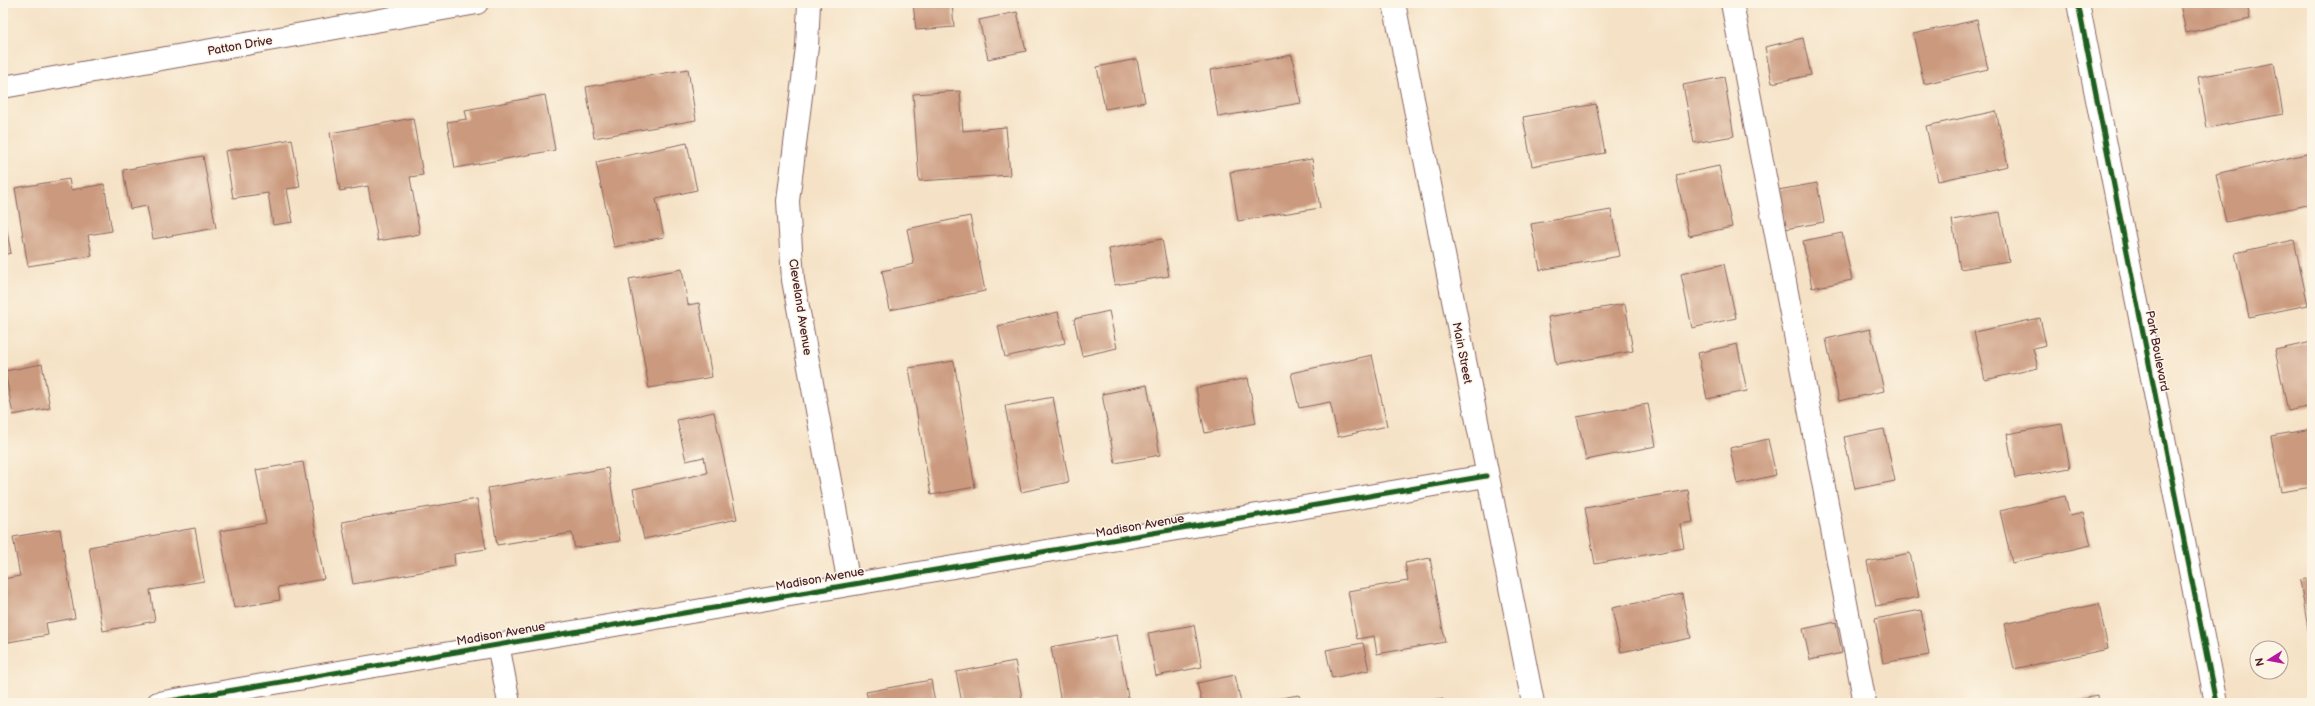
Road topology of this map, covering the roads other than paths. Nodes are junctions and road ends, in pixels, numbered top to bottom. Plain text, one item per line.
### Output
1 (477, 3) edge
2 (809, 3) edge
3 (1394, 3) edge
4 (1732, 3) edge
5 (2078, 3) edge
6 (3, 87) edge
7 (1486, 476) junction
8 (849, 584) junction
9 (498, 644) junction
10 (158, 703) edge
11 (509, 703) edge
12 (1533, 703) edge
13 (1865, 703) edge
14 (2216, 703) edge

1 - 6 street, Patton Drive
2 - 8 street, Cleveland Avenue
3 - 7 street, Main Street
4 - 13 street
5 - 14 street, Park Boulevard
7 - 8 street, Madison Avenue
7 - 12 street, Main Street
8 - 9 street, Madison Avenue
9 - 10 street, Madison Avenue
9 - 11 street

